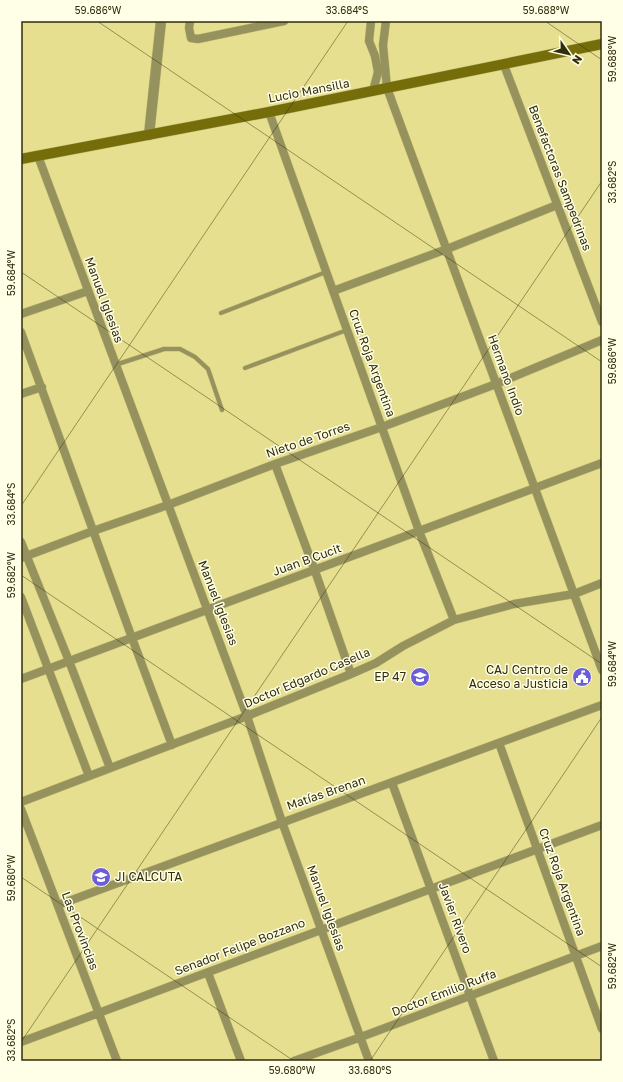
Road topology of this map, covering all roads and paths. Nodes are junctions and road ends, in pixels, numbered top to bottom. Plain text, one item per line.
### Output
1 (161, 21) edge
2 (190, 21) edge
3 (284, 21) edge
4 (371, 21) edge
5 (386, 21) edge
6 (602, 44) edge
7 (504, 64) junction
8 (387, 88) junction
9 (373, 91) junction
10 (269, 112) junction
11 (149, 135) junction
12 (38, 156) junction
13 (21, 159) edge
14 (557, 205) junction
15 (446, 249) junction
16 (326, 272) junction
17 (88, 291) junction
18 (333, 291) junction
19 (221, 313) dead end
20 (21, 314) edge
21 (602, 322) edge
22 (347, 330) junction
23 (21, 332) edge
24 (602, 340) edge
25 (115, 365) junction
26 (245, 368) dead end
27 (496, 384) junction
28 (42, 387) junction
29 (21, 394) edge
30 (222, 410) dead end
31 (382, 427) junction
32 (602, 463) edge
33 (275, 464) junction
34 (535, 488) junction
35 (168, 505) junction
36 (93, 531) junction
37 (419, 531) junction
38 (21, 542) edge
39 (24, 557) edge
40 (315, 571) junction
41 (602, 583) edge
42 (574, 594) junction
43 (21, 597) edge
44 (207, 610) junction
45 (454, 620) junction
46 (132, 638) junction
47 (69, 661) junction
48 (49, 668) junction
49 (602, 670) edge
50 (351, 674) junction
51 (21, 679) edge
52 (602, 705) edge
53 (247, 716) junction
54 (499, 743) junction
55 (172, 745) junction
56 (110, 768) junction
57 (89, 776) junction
58 (392, 783) junction
59 (21, 802) edge
60 (21, 809) edge
61 (282, 822) junction
62 (602, 825) edge
63 (537, 849) junction
64 (431, 888) junction
65 (58, 905) junction
66 (321, 930) junction
67 (602, 946) edge
68 (575, 955) junction
69 (208, 973) junction
70 (470, 995) junction
71 (99, 1013) junction
72 (602, 1029) edge
73 (361, 1037) junction
74 (21, 1042) edge
75 (117, 1061) edge
76 (241, 1061) edge
77 (294, 1061) edge
78 (370, 1061) edge
79 (494, 1061) edge

1 - 11 street
2 - 3 street
4 - 9 street
5 - 8 street, Hermano Indio
6 - 7 main road, Lucio Mansilla
7 - 8 main road, Lucio Mansilla
7 - 14 street, Benefactoras Sampedrinas
8 - 9 main road, Lucio Mansilla
8 - 15 street, Hermano Indio
9 - 10 main road, Lucio Mansilla
10 - 11 main road, Lucio Mansilla
10 - 16 street, Cruz Roja Argentina
11 - 12 main road, Lucio Mansilla
12 - 13 main road, Lucio Mansilla
12 - 17 street, Manuel Iglesias
14 - 15 street
14 - 21 street, Benefactoras Sampedrinas
15 - 18 street
15 - 27 street, Hermano Indio
16 - 18 street, Cruz Roja Argentina
16 - 19 lane
17 - 20 street
17 - 25 street, Manuel Iglesias
18 - 22 street, Cruz Roja Argentina
22 - 26 lane
22 - 31 street, Cruz Roja Argentina
23 - 28 street
24 - 27 street, Nieto de Torres
25 - 30 lane
25 - 35 street, Manuel Iglesias
27 - 31 street, Nieto de Torres
27 - 34 street, Hermano Indio
28 - 29 street
28 - 36 street
31 - 33 street, Nieto de Torres
31 - 37 street, Cruz Roja Argentina
32 - 34 street, Juan B Cucit
33 - 35 street, Nieto de Torres
33 - 40 street
34 - 37 street, Juan B Cucit
34 - 42 street, Hermano Indio
35 - 36 street, Nieto de Torres
35 - 44 street, Manuel Iglesias
36 - 39 street, Nieto de Torres
36 - 46 street
37 - 40 street, Juan B Cucit
37 - 45 street, Cruz Roja Argentina
38 - 39 street
39 - 47 street
40 - 44 street, Juan B Cucit
40 - 50 street
41 - 42 street, Doctor Edgardo Casella
42 - 45 street, Doctor Edgardo Casella
42 - 49 street, Hermano Indio
43 - 48 street
44 - 46 street, Juan B Cucit
44 - 53 street, Manuel Iglesias
45 - 50 street, Doctor Edgardo Casella
46 - 47 street, Juan B Cucit
46 - 55 street
47 - 48 street, Juan B Cucit
47 - 56 street
48 - 51 street, Juan B Cucit
48 - 57 street
50 - 53 street, Doctor Edgardo Casella
52 - 54 street, Matías Brenan
53 - 55 street, Doctor Edgardo Casella
53 - 61 street, Manuel Iglesias
54 - 58 street, Matías Brenan
54 - 63 street, Cruz Roja Argentina
55 - 56 street, Doctor Edgardo Casella
56 - 57 street, Doctor Edgardo Casella
57 - 59 street, Doctor Edgardo Casella
58 - 61 street, Matías Brenan
58 - 64 street, Javier Rivero
60 - 65 street, Las Provincias
61 - 65 street, Matías Brenan
61 - 66 street, Manuel Iglesias
62 - 63 street, Senador Felipe Bozzano
63 - 64 street, Senador Felipe Bozzano
63 - 68 street, Cruz Roja Argentina
64 - 66 street, Senador Felipe Bozzano
64 - 70 street, Javier Rivero
65 - 71 street, Las Provincias
66 - 69 street, Senador Felipe Bozzano
66 - 73 street, Manuel Iglesias
67 - 68 street, Doctor Emilio Ruffa
68 - 70 street, Doctor Emilio Ruffa
68 - 72 street, Cruz Roja Argentina
69 - 71 street, Senador Felipe Bozzano
69 - 76 street
70 - 73 street, Doctor Emilio Ruffa
70 - 79 street, Javier Rivero
71 - 74 street, Senador Felipe Bozzano
71 - 75 street, Las Provincias
73 - 77 street, Doctor Emilio Ruffa
73 - 78 street, Manuel Iglesias

